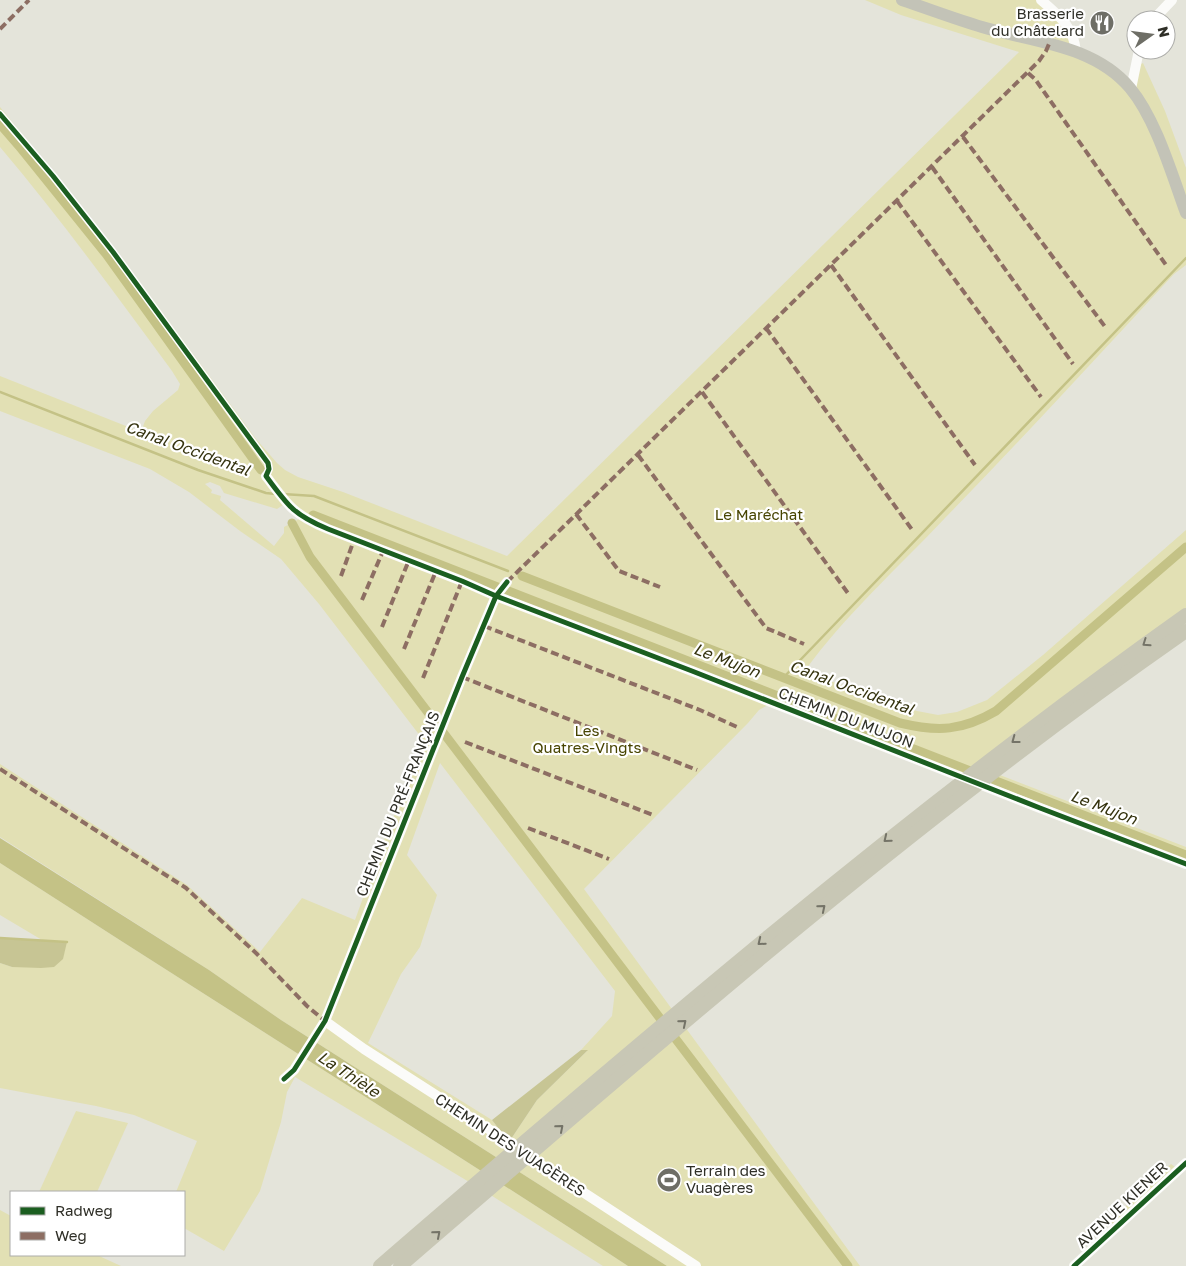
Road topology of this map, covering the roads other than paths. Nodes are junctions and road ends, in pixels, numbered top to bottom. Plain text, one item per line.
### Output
1 (902, 0) edge
2 (1041, 0) edge
3 (1172, 0) edge
4 (1163, 10) edge
5 (1076, 51) junction
6 (1137, 60) edge
7 (1131, 89) junction
8 (1186, 213) edge
9 (266, 476) dead end
10 (506, 582) dead end
11 (496, 596) junction
12 (1186, 615) edge
13 (1186, 631) edge
14 (1186, 864) edge
15 (324, 1024) junction
16 (284, 1079) dead end
17 (1186, 1163) edge
18 (1086, 1262) edge
19 (380, 1266) edge
20 (400, 1266) edge
21 (696, 1266) edge
22 (1074, 1266) edge

1 - 5 main road
2 - 5 street
3 - 4 street
5 - 7 main road
6 - 7 street
7 - 8 main road
9 - 11 street, CHEMIN DU MUJON
10 - 11 street, CHEMIN DU PRÉ-FRANÇAIS
11 - 14 street, CHEMIN DU MUJON
11 - 15 street, CHEMIN DU PRÉ-FRANÇAIS
12 -> 19 highway
20 -> 13 highway
15 - 16 street, CHEMIN DU PRÉ-FRANÇAIS
15 - 21 street, CHEMIN DES VUAGÈRES
17 - 18 street, AVENUE KIENER
18 - 22 street, AVENUE KIENER

